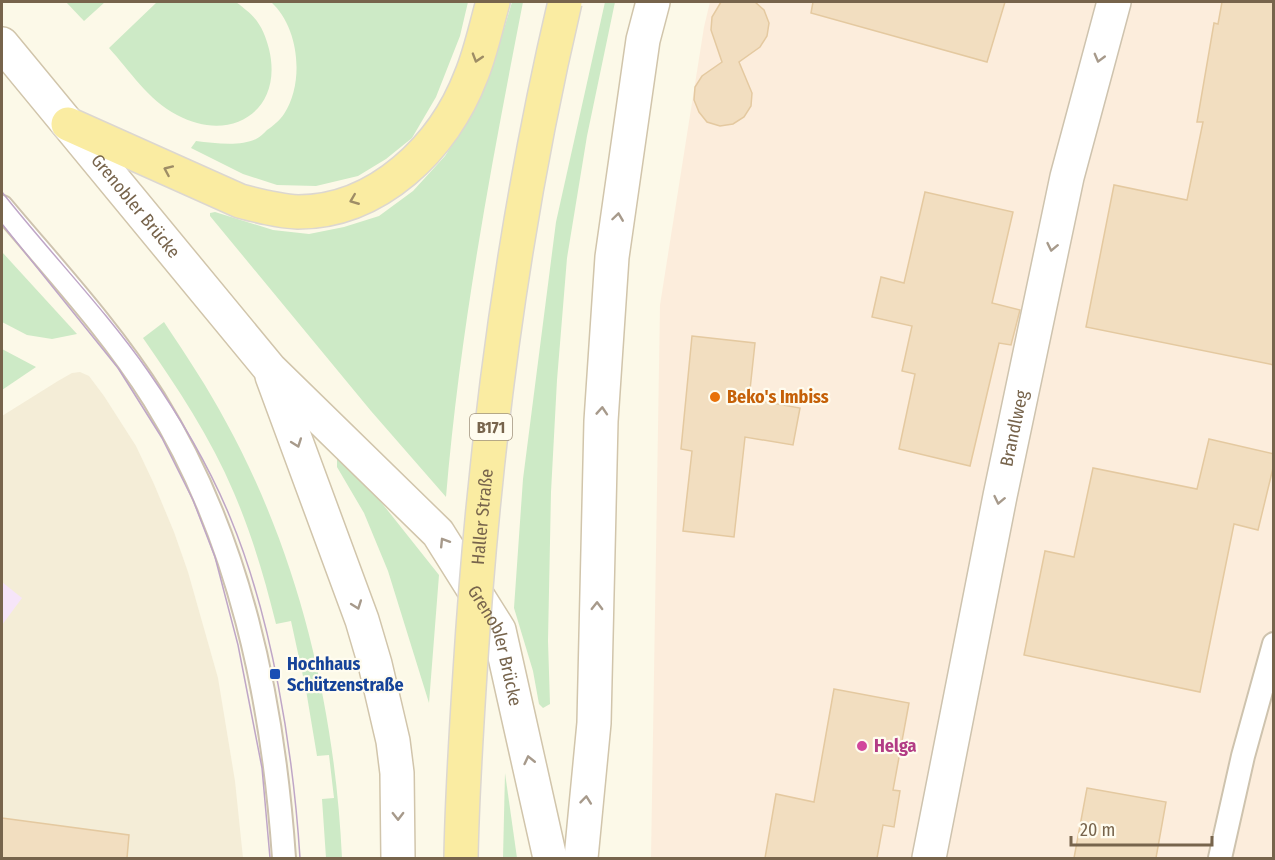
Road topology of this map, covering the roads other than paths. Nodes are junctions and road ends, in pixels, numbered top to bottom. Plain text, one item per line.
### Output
1 (493, 2) edge
2 (565, 2) edge
3 (653, 2) edge
4 (1114, 2) edge
5 (2, 44) edge
6 (68, 124) junction
7 (2, 207) edge
8 (270, 369) junction
9 (1274, 644) edge
10 (284, 858) edge
11 (398, 858) edge
12 (461, 858) edge
13 (550, 858) edge
14 (580, 858) edge
15 (929, 858) edge
16 (1220, 858) edge

1 -> 6 main road
2 - 12 main road, Haller Straße / B171, bridge
14 -> 3 main road
4 -> 15 main road, Brandlweg
5 - 6 main road, Grenobler Brücke
6 - 8 main road, Grenobler Brücke
7 - 10 lane
8 -> 11 main road, Grenobler Brücke
13 -> 8 main road, Grenobler Brücke
9 - 16 lane

